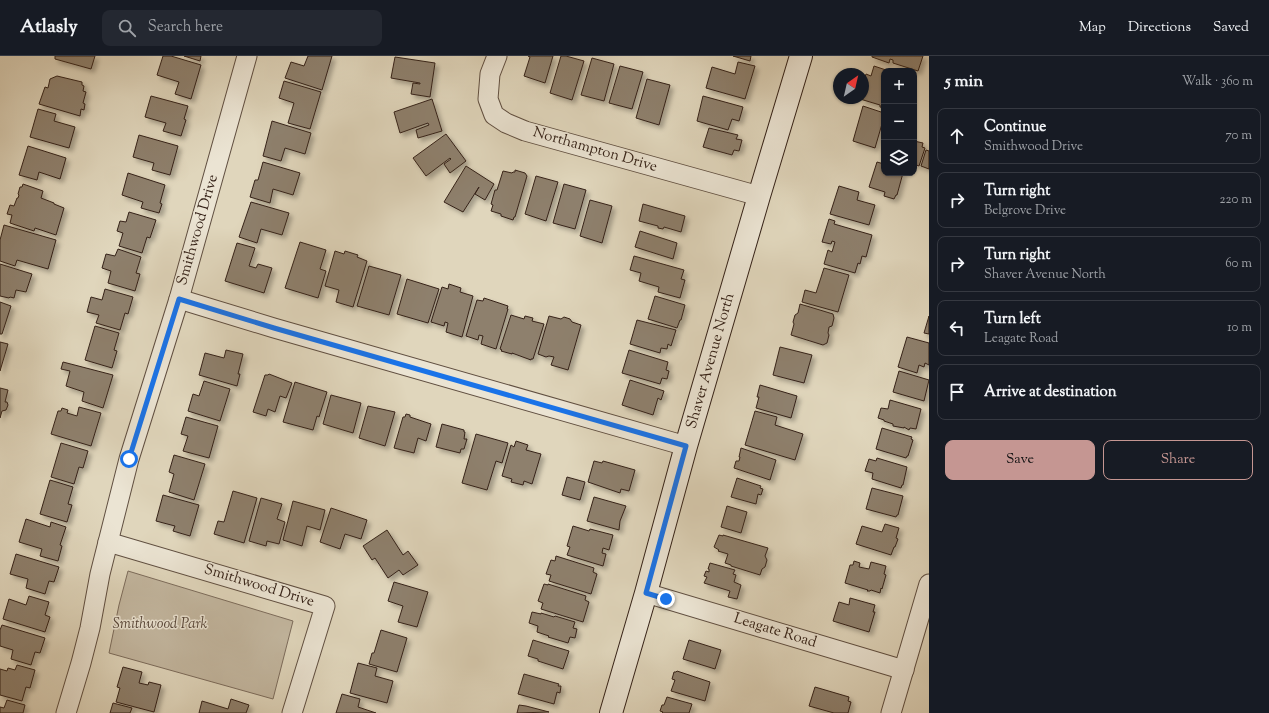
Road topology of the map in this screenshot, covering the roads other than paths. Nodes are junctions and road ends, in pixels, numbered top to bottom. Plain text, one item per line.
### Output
1 (247, 56) edge
2 (497, 56) edge
3 (801, 56) edge
4 (759, 196) junction
5 (179, 299) junction
6 (686, 446) junction
7 (108, 542) junction
8 (929, 584) edge
9 (646, 593) junction
10 (904, 670) junction
11 (66, 713) edge
12 (292, 713) edge
13 (611, 713) edge
14 (891, 713) edge

1 - 5 street, Smithwood Drive
2 - 4 street, Northampton Drive
3 - 4 street, Shaver Avenue North
4 - 6 street, Shaver Avenue North
5 - 6 street
5 - 7 street, Smithwood Drive
6 - 9 street, Shaver Avenue North
7 - 11 street, Smithwood Drive
7 - 12 street, Smithwood Drive
8 - 10 street
9 - 10 street, Leagate Road
9 - 13 street, Shaver Avenue North
10 - 14 street

